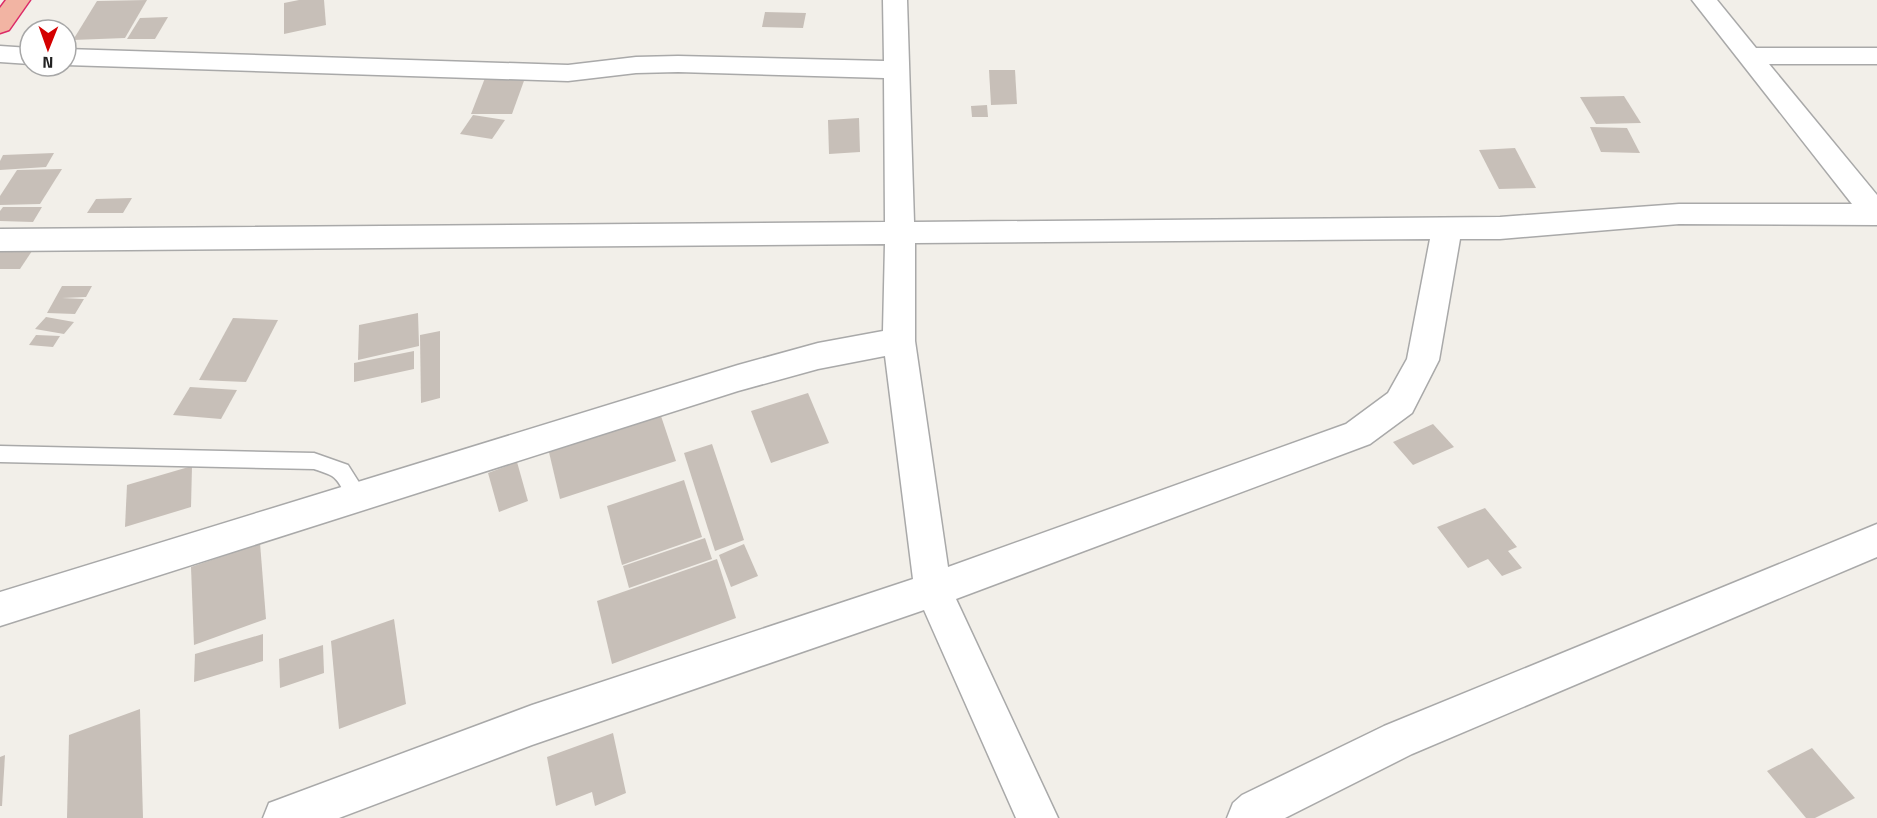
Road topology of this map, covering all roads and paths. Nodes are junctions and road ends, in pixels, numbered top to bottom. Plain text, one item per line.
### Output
1 (18, 0) edge
2 (895, 0) edge
3 (1704, 0) edge
4 (0, 25) edge
5 (0, 54) edge
6 (18, 55) edge
7 (1749, 56) junction
8 (1877, 56) edge
9 (78, 57) edge
10 (896, 70) junction
11 (1876, 215) edge
12 (1447, 228) junction
13 (900, 231) junction
14 (0, 240) edge
15 (899, 341) junction
16 (0, 454) edge
17 (357, 495) junction
18 (1877, 540) edge
19 (933, 590) junction
20 (0, 609) edge
21 (284, 818) edge
22 (1037, 818) edge
23 (1248, 818) edge

1 - 4 highway
2 - 10 street
3 - 7 street
5 - 6 street
7 - 8 street
7 - 11 street
9 - 10 street
10 - 13 street
11 - 12 street
12 - 13 street
12 - 19 street
13 - 14 street
13 - 15 street
15 - 17 street
15 - 19 street
16 - 17 lane
17 - 20 street
18 - 23 street
19 - 21 street
19 - 22 street

